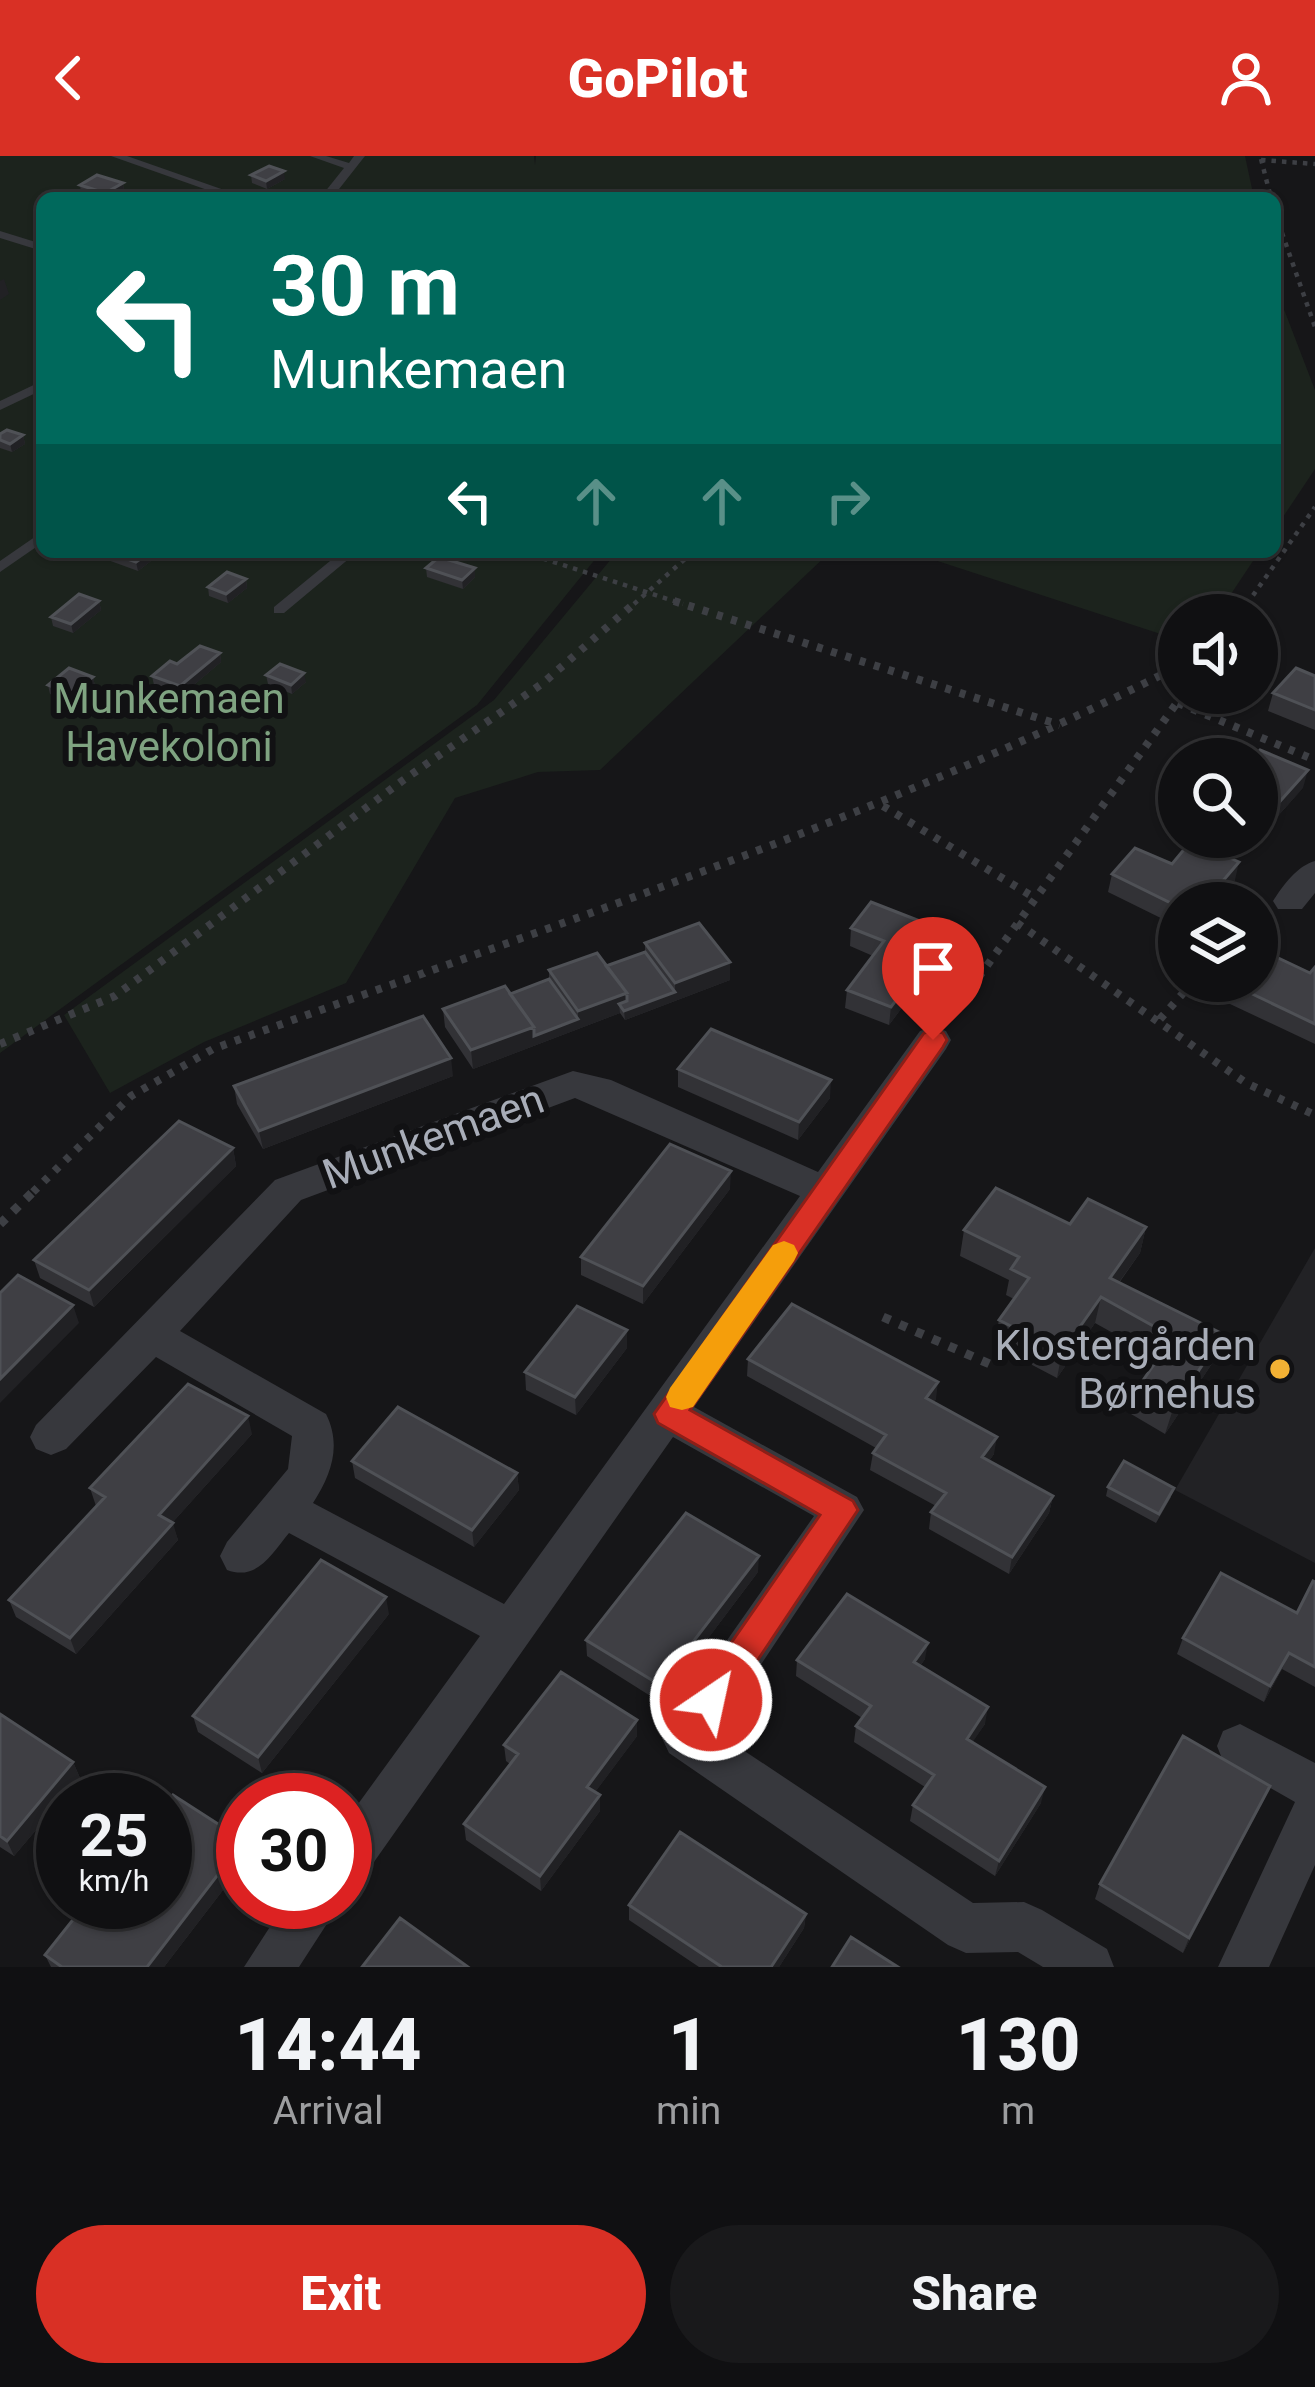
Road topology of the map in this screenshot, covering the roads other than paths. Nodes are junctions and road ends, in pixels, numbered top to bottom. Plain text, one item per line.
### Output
1 (116, 156) edge
2 (315, 156) edge
3 (356, 162) edge
4 (223, 192) edge
5 (331, 192) edge
6 (0, 234) edge
7 (36, 246) edge
8 (36, 390) edge
9 (3, 402) edge
10 (36, 541) edge
11 (343, 558) edge
12 (0, 568) edge
13 (279, 610) dead end
14 (1315, 872) edge
15 (1290, 901) dead end
16 (933, 1040) road end
17 (826, 1192) junction
18 (152, 1335) junction
19 (670, 1414) junction
20 (51, 1437) dead end
21 (284, 1509) junction
22 (242, 1556) dead end
23 (511, 1630) junction
24 (1240, 1747) dead end
25 (1315, 1788) edge
26 (1315, 1812) edge
27 (372, 1824) edge
28 (296, 1929) edge
29 (269, 1967) edge
30 (1089, 1967) edge
31 (1243, 1967) edge

1 - 4 lane
2 - 3 lane
3 - 5 lane
6 - 7 lane
8 - 9 lane
10 - 12 lane
11 - 13 lane
14 - 15 street
16 - 17 street
17 - 18 street, Munkemaen
17 - 19 street
18 - 20 street, Munkemaen
18 - 21 street
19 - 23 street
19 - 30 street
21 - 22 street
21 - 23 street
23 - 27 street
24 - 25 street
26 - 31 street
28 - 29 street

